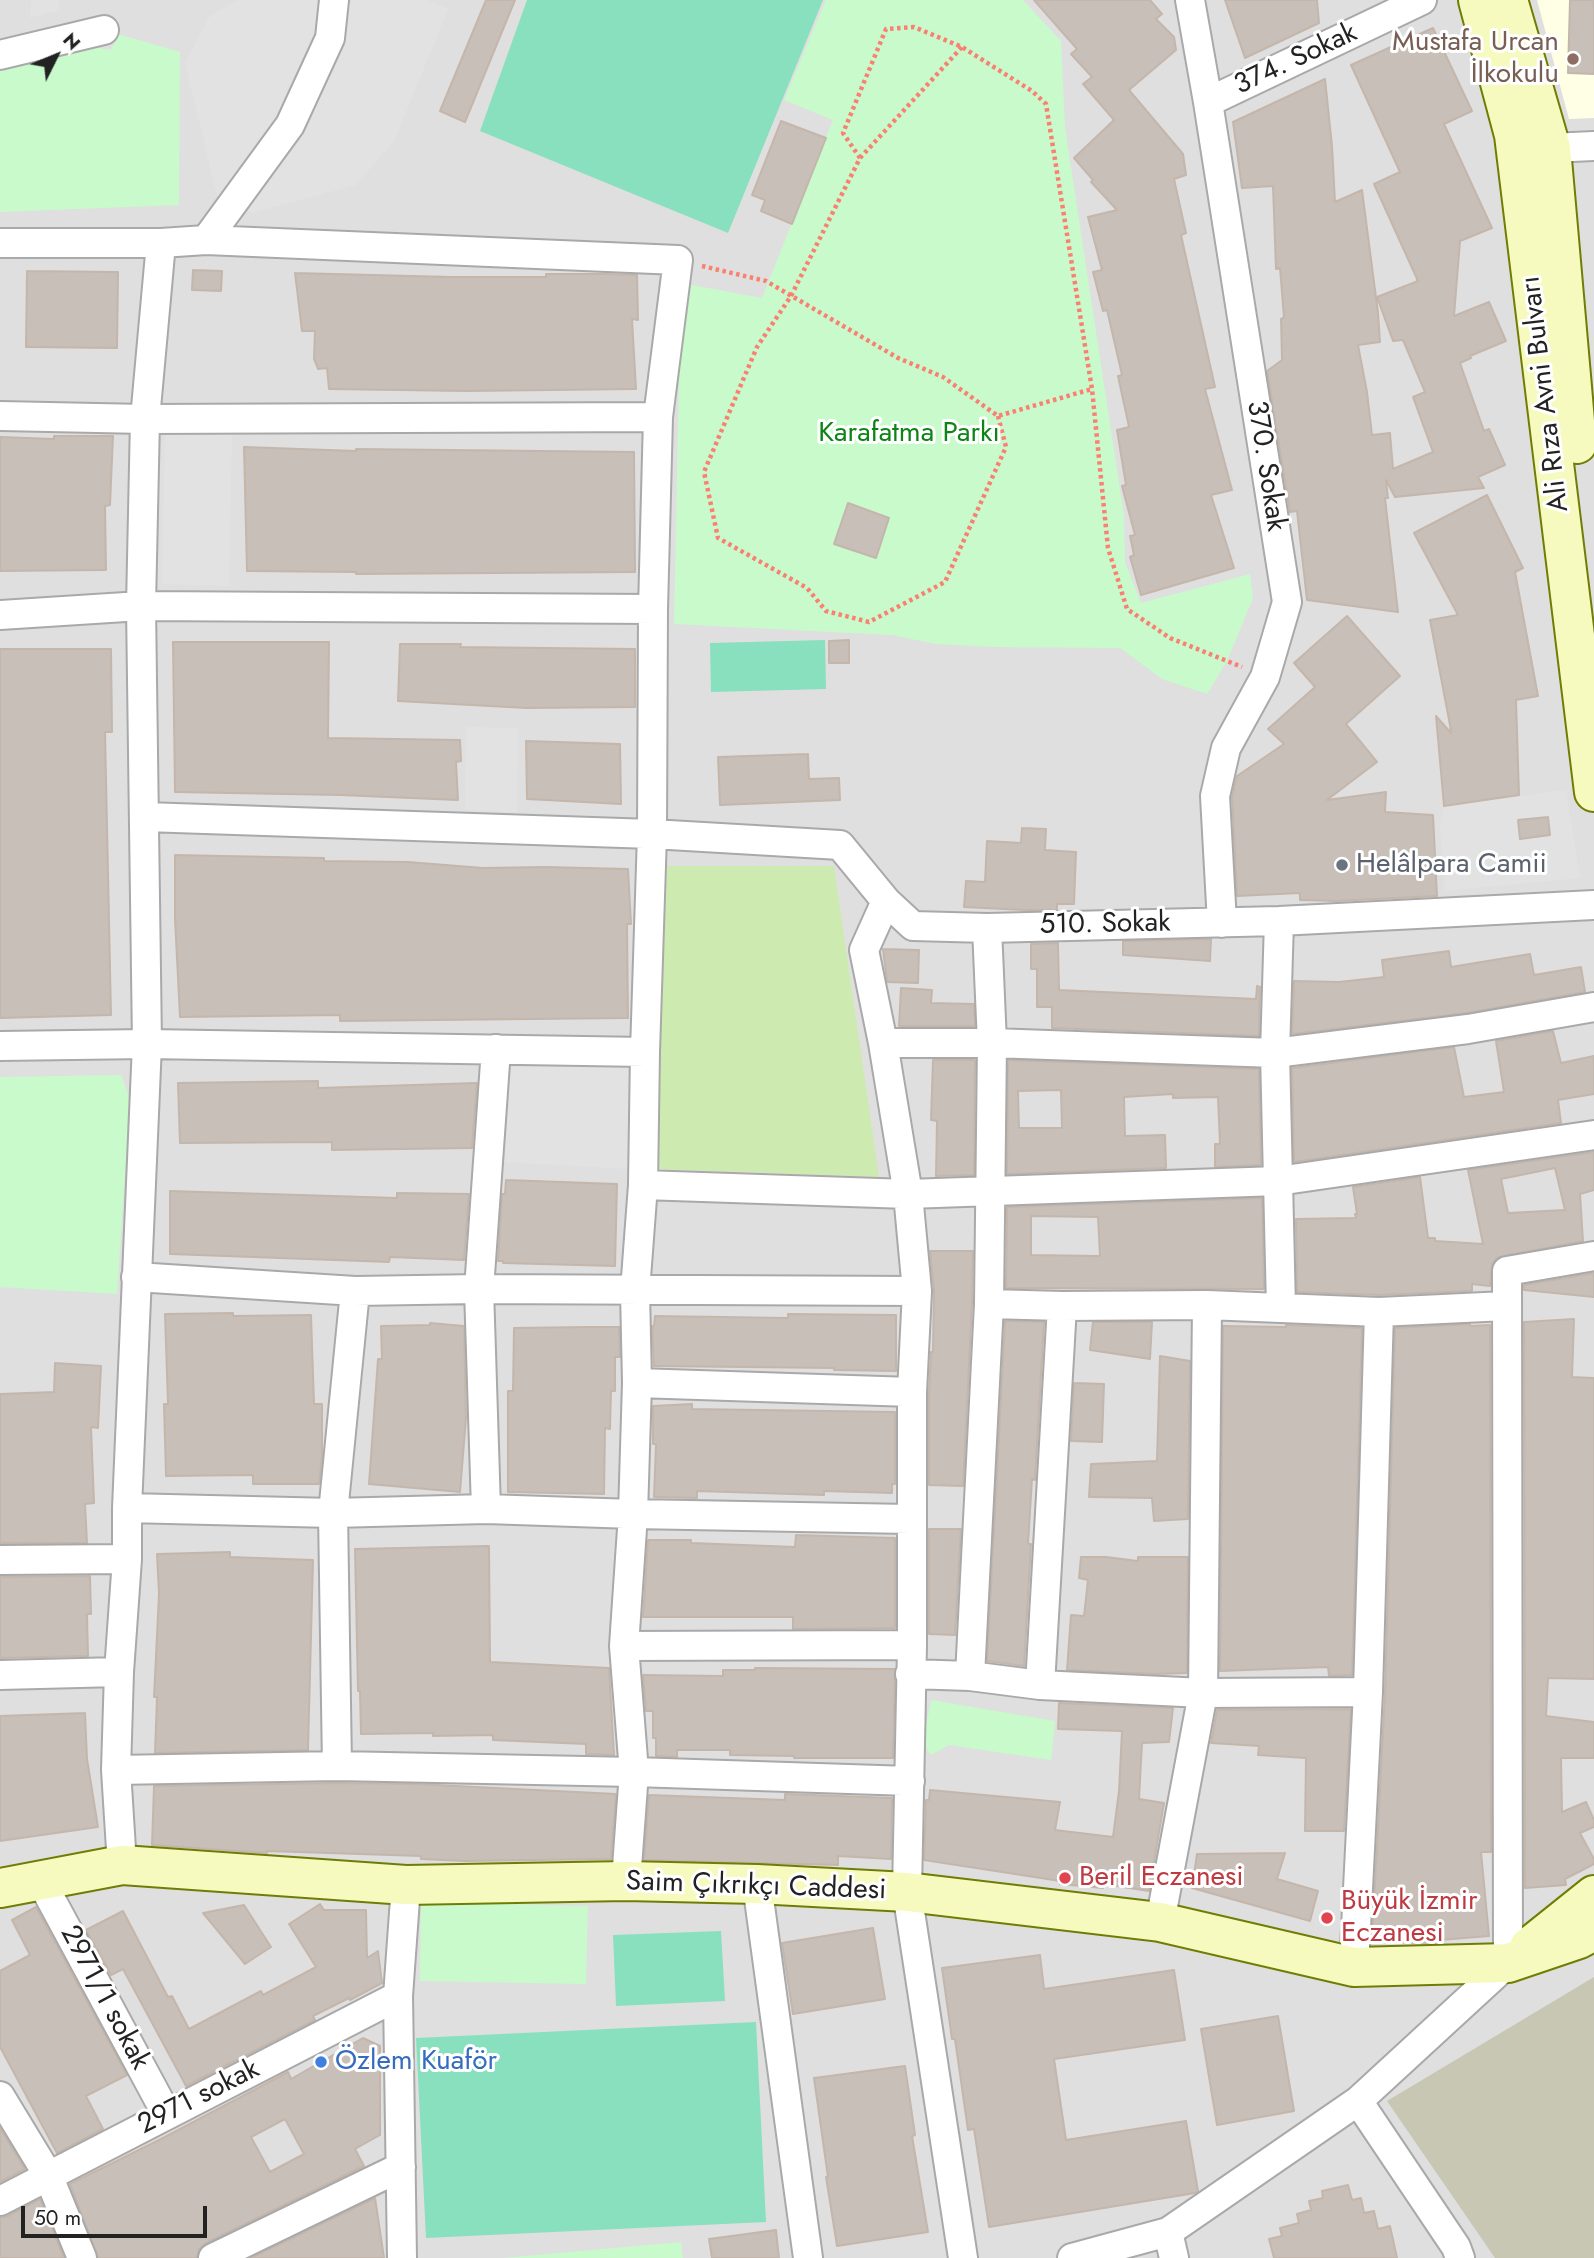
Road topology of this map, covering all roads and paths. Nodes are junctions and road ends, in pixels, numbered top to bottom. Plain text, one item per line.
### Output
1 (334, 0) edge
2 (1190, 0) edge
3 (1422, 0) edge
4 (1478, 0) edge
5 (1508, 0) edge
6 (104, 30) dead end
7 (962, 47) junction
8 (0, 55) edge
9 (1208, 102) junction
10 (1594, 146) edge
11 (1551, 148) junction
12 (860, 158) junction
13 (206, 240) junction
14 (0, 243) edge
15 (161, 243) junction
16 (678, 260) junction
17 (791, 296) junction
18 (1093, 389) junction
19 (0, 416) edge
20 (998, 416) junction
21 (658, 417) junction
22 (145, 419) junction
23 (1585, 420) edge
24 (141, 606) junction
25 (1594, 606) edge
26 (653, 609) junction
27 (0, 615) edge
28 (1265, 677) junction
29 (1594, 792) edge
30 (145, 817) junction
31 (652, 834) junction
32 (886, 901) junction
33 (1594, 905) edge
34 (1279, 921) junction
35 (1222, 923) junction
36 (987, 928) junction
37 (1594, 1007) edge
38 (883, 1043) junction
39 (992, 1043) junction
40 (147, 1044) junction
41 (0, 1046) edge
42 (496, 1049) junction
43 (645, 1052) junction
44 (1275, 1053) junction
45 (1594, 1135) edge
46 (1278, 1181) junction
47 (643, 1185) junction
48 (990, 1191) junction
49 (908, 1194) junction
50 (1594, 1256) edge
51 (136, 1277) junction
52 (479, 1289) junction
53 (355, 1291) junction
54 (635, 1291) junction
55 (917, 1291) junction
56 (989, 1304) junction
57 (1207, 1305) junction
58 (1062, 1306) junction
59 (1506, 1306) junction
60 (1281, 1308) junction
61 (1378, 1312) junction
62 (638, 1383) junction
63 (912, 1392) junction
64 (127, 1508) junction
65 (486, 1509) junction
66 (333, 1513) junction
67 (633, 1514) junction
68 (910, 1519) junction
69 (127, 1559) junction
70 (0, 1560) edge
71 (912, 1645) junction
72 (624, 1646) junction
73 (119, 1672) junction
74 (911, 1674) junction
75 (0, 1675) edge
76 (970, 1676) junction
77 (1040, 1685) junction
78 (1368, 1692) junction
79 (1203, 1693) junction
80 (337, 1766) junction
81 (116, 1770) junction
82 (634, 1772) junction
83 (910, 1781) junction
84 (122, 1865) junction
85 (41, 1881) junction
86 (626, 1881) junction
87 (757, 1884) junction
88 (406, 1885) junction
89 (0, 1888) edge
90 (907, 1892) junction
91 (1594, 1895) edge
92 (1160, 1922) junction
93 (1594, 1930) edge
94 (1508, 1963) junction
95 (1354, 1967) junction
96 (398, 1996) junction
97 (0, 2096) edge
98 (1357, 2101) junction
99 (167, 2115) junction
100 (401, 2167) junction
101 (48, 2175) junction
102 (0, 2201) edge
103 (1171, 2245) edge
104 (82, 2258) edge
105 (213, 2258) edge
106 (402, 2258) edge
107 (808, 2258) edge
108 (963, 2258) edge
109 (1072, 2258) edge
110 (1460, 2258) edge

1 - 13 street
2 - 9 street, 370. Sokak
3 - 9 street, 374. Sokak
4 - 29 main road, Ali Rıza Avni Bulvarı
5 - 11 main road, Ali Rıza Avni Bulvarı
6 - 8 street
7 - 12 path
7 - 12 path
7 - 18 path
9 - 28 street, 370. Sokak
10 - 11 street
11 - 23 main road, Ali Rıza Avni Bulvarı
12 - 17 path
13 - 15 street
13 - 16 street
14 - 15 street
15 - 22 street
16 - 17 path
16 - 21 street
17 - 20 path
17 - 20 path
18 - 20 path
18 - 28 path
19 - 22 street
21 - 22 street
21 - 26 street
22 - 24 street
23 - 25 main road, Ali Rıza Avni Bulvarı
24 - 26 street
24 - 27 street
24 - 30 street
26 - 31 street
28 - 35 street, 370. Sokak
30 - 31 street, 510. Sokak
30 - 40 street
31 - 32 street, 510. Sokak
31 - 43 street
32 - 36 street, 510. Sokak
32 - 38 street
33 - 34 street, 510. Sokak
34 - 35 street, 510. Sokak
34 - 44 street
35 - 36 street, 510. Sokak
36 - 39 street
37 - 44 street
38 - 39 street
38 - 49 street
39 - 44 street
39 - 48 street
40 - 41 street
40 - 42 street
40 - 51 street
42 - 43 street
42 - 52 street
43 - 47 street
44 - 46 street
45 - 46 street
46 - 48 street
46 - 60 street
47 - 49 street
47 - 54 street
48 - 49 street
48 - 56 street
49 - 55 street
50 - 59 street
51 - 53 street
51 - 64 street
52 - 53 street
52 - 54 street
52 - 65 street
53 - 66 street
54 - 55 street
54 - 62 street
55 - 63 street
56 - 58 street
56 - 76 street
57 - 58 street
57 - 60 street
57 - 79 street
58 - 77 street
59 - 61 street
59 - 94 street
60 - 61 street
61 - 78 street
62 - 63 street
62 - 67 street
63 - 68 street
64 - 66 street
64 - 69 street
65 - 66 street
65 - 67 street
66 - 80 street
67 - 68 street
67 - 72 street
68 - 71 street
69 - 70 street
69 - 73 street
71 - 72 street
71 - 74 street
72 - 82 street
73 - 75 street
73 - 81 street
74 - 76 street
74 - 83 street
76 - 77 street
77 - 79 street
78 - 79 street
78 - 95 street
79 - 92 street
80 - 81 street
80 - 82 street
81 - 84 street
82 - 83 street
82 - 86 street
83 - 90 street
84 - 85 main road, Saim Çıkrıkçı Caddesi
84 - 88 main road, Saim Çıkrıkçı Caddesi
85 - 89 main road, Saim Çıkrıkçı Caddesi
85 - 99 street, 2971/1 sokak
86 - 87 main road, Saim Çıkrıkçı Caddesi
86 - 88 main road, Saim Çıkrıkçı Caddesi
87 - 90 main road, Saim Çıkrıkçı Caddesi
87 - 107 street
88 - 96 street
90 - 92 main road, Saim Çıkrıkçı Caddesi
90 - 108 street
91 - 94 main road
92 - 95 main road, Saim Çıkrıkçı Caddesi
93 - 94 main road, Saim Çıkrıkçı Caddesi
94 - 95 main road, Saim Çıkrıkçı Caddesi
94 - 98 street
96 - 99 street, 2971 sokak
96 - 100 street
97 - 101 street
98 - 103 street
98 - 110 street
99 - 101 street, 2971 sokak
100 - 105 street
100 - 106 street
101 - 102 street, 2971 sokak
101 - 104 street
103 - 109 street

